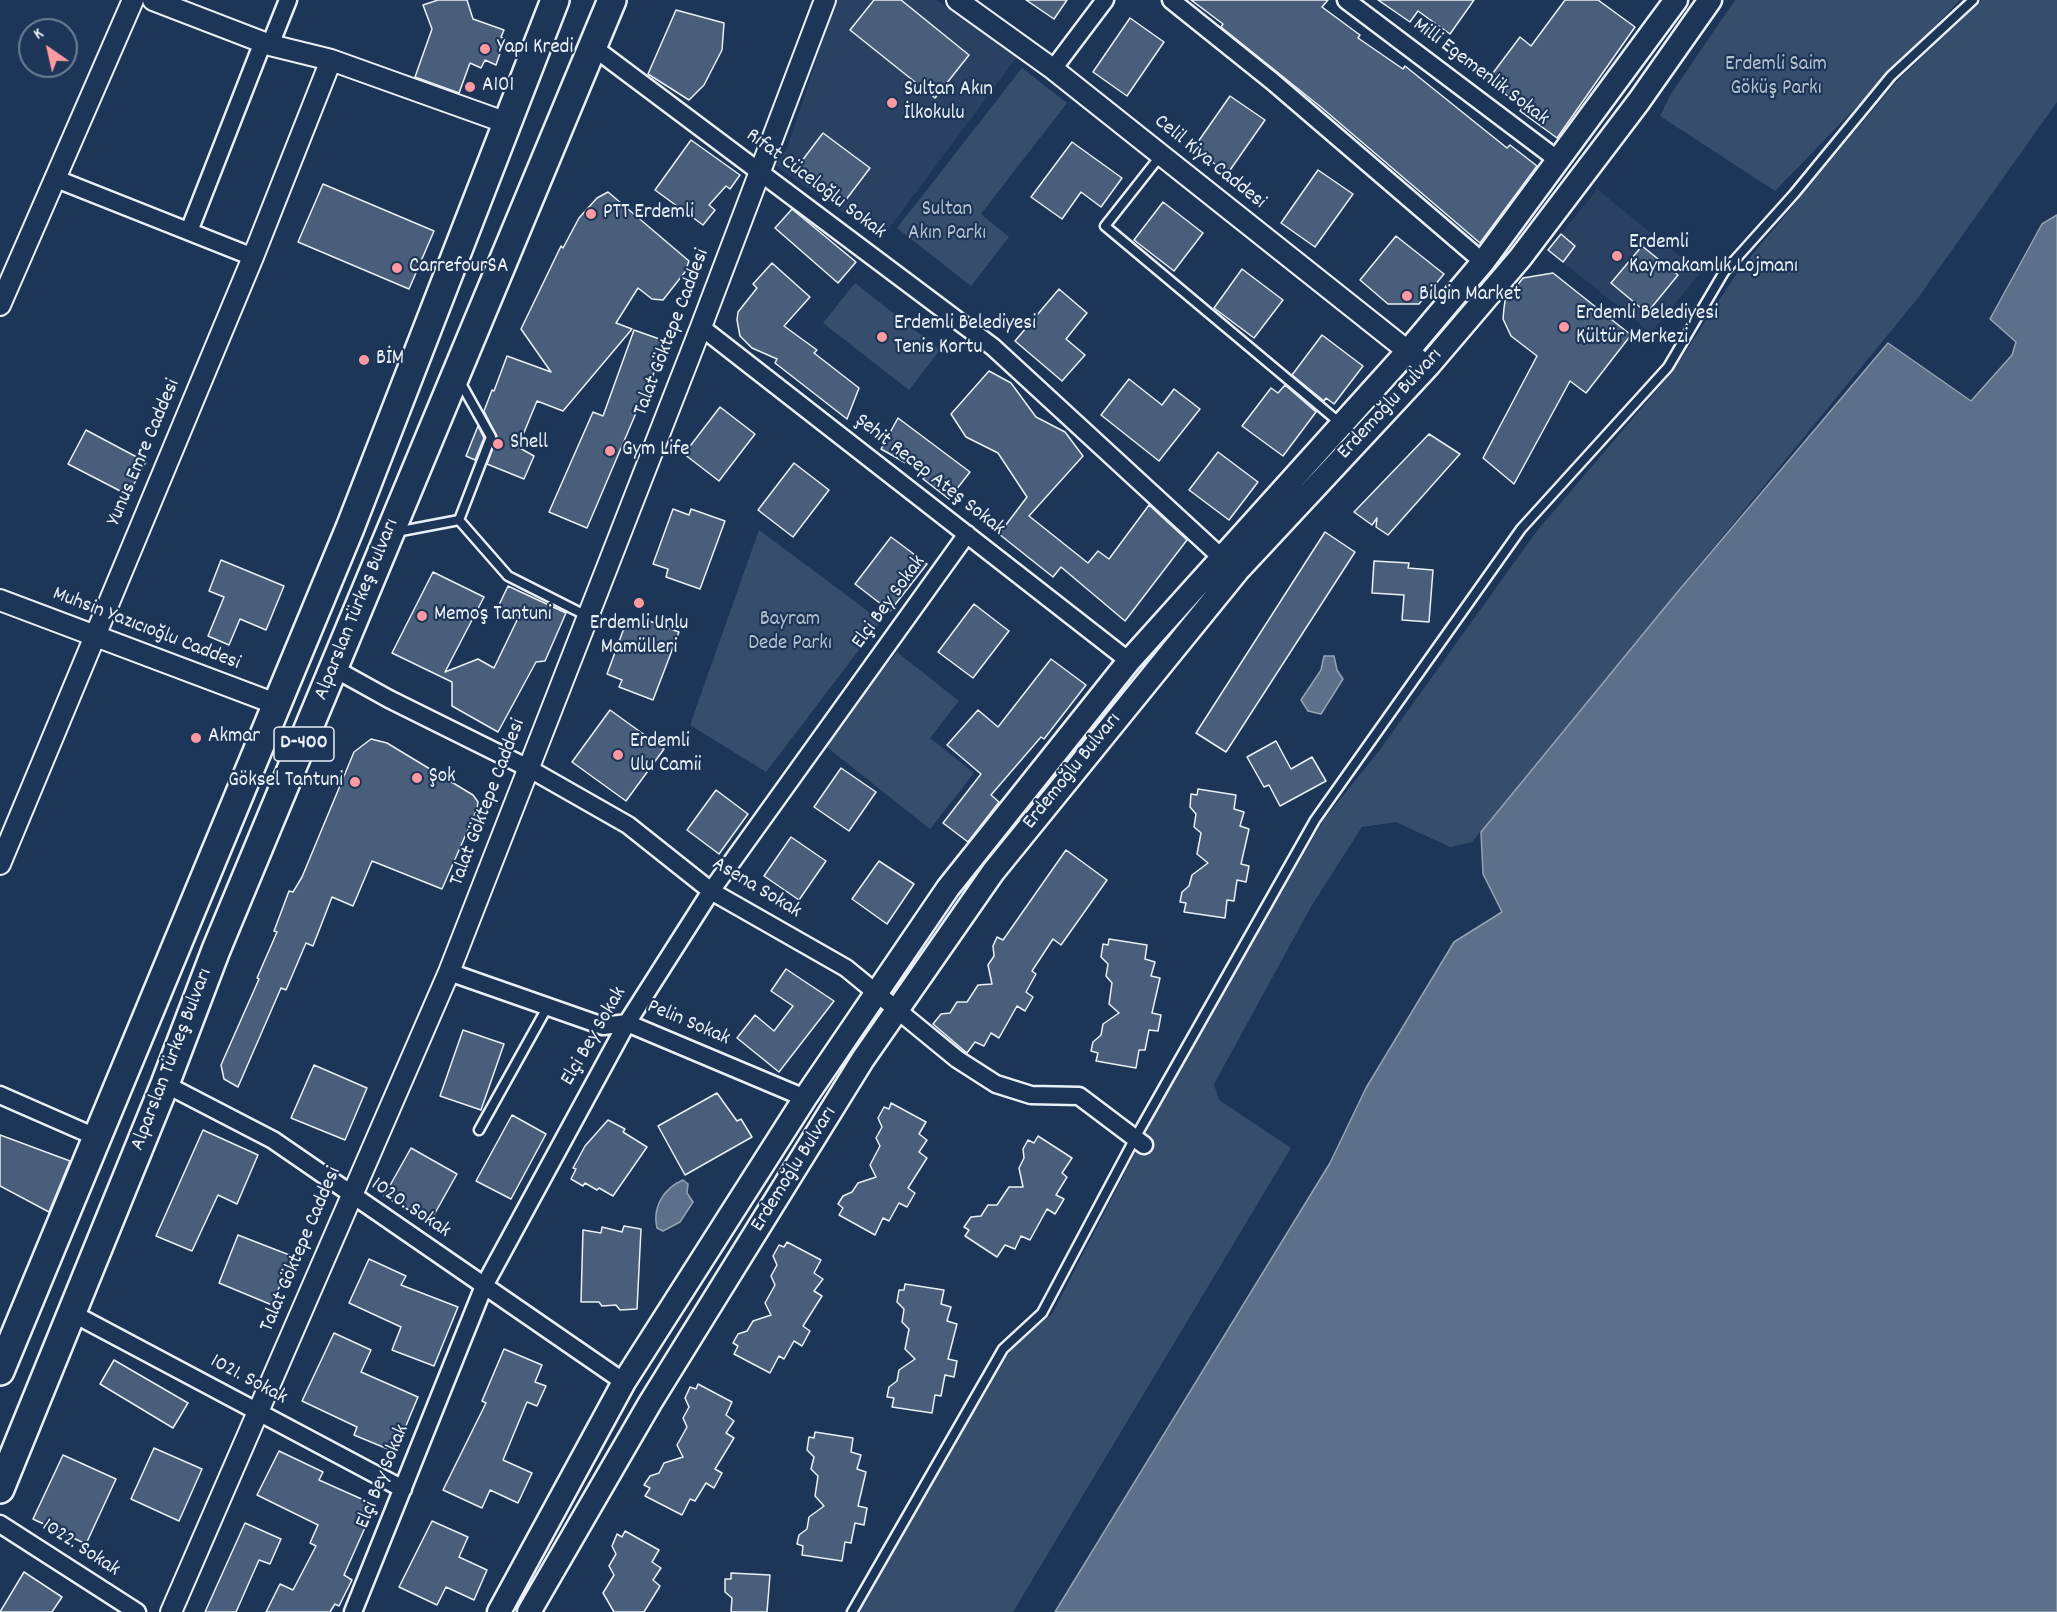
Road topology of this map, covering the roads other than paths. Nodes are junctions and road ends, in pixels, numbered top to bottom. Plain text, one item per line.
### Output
1 (133, 0) edge
2 (153, 0) edge
3 (288, 0) edge
4 (555, 0) edge
5 (612, 0) edge
6 (825, 0) edge
7 (957, 0) edge
8 (1105, 0) edge
9 (1172, 0) edge
10 (1346, 0) edge
11 (1710, 0) edge
12 (1973, 0) edge
13 (1667, 3) edge
14 (266, 43) junction
15 (593, 47) junction
16 (331, 60) junction
17 (1053, 69) junction
18 (507, 123) junction
19 (1161, 155) junction
20 (1558, 160) junction
21 (760, 172) junction
22 (54, 178) junction
23 (189, 231) junction
24 (253, 257) junction
25 (1483, 262) junction
26 (2, 294) edge
27 (701, 327) junction
28 (1407, 352) junction
29 (1428, 366) junction
30 (456, 374) junction
31 (1341, 423) junction
32 (459, 519) junction
33 (390, 533) junction
34 (967, 534) junction
35 (1221, 557) junction
36 (0, 600) edge
37 (588, 616) junction
38 (93, 637) junction
39 (1129, 661) junction
40 (335, 669) junction
41 (276, 704) junction
42 (528, 768) junction
43 (0, 864) edge
44 (711, 891) junction
45 (448, 972) junction
46 (877, 992) junction
47 (548, 1006) junction
48 (899, 1011) junction
49 (627, 1023) junction
50 (165, 1084) junction
51 (0, 1095) edge
52 (805, 1098) junction
53 (479, 1130) dead end
54 (98, 1138) junction
55 (1139, 1142) junction
56 (351, 1196) junction
57 (484, 1286) junction
58 (72, 1313) junction
59 (0, 1371) edge
60 (624, 1382) junction
61 (258, 1412) junction
62 (403, 1489) junction
63 (0, 1490) edge
64 (0, 1524) edge
65 (136, 1612) edge
66 (171, 1612) edge
67 (353, 1612) edge
68 (499, 1612) edge
69 (529, 1612) edge
70 (852, 1612) edge

1 - 22 street
2 - 14 street
3 - 14 street
4 - 18 highway, Alparslan Türkeş Bulvarı / D-400
5 - 15 highway, Alparslan Türkeş Bulvarı / D-400
6 - 21 street, Talat Göktepe Caddesi
7 - 17 street, Celil Kiya Caddesi
8 - 17 street
9 - 25 street
10 - 20 street, Milli Egemenlik Sokak
11 - 29 main road, Erdemoğlu Bulvarı
12 - 55 lane
13 - 20 main road, Erdemoğlu Bulvarı
14 - 16 street
14 - 23 street
15 - 21 street, Rıfat Cüceloğlu Sokak
15 - 30 highway, Alparslan Türkeş Bulvarı / D-400
16 - 18 street
16 - 24 street, Yunus Emre Caddesi
17 - 19 street, Celil Kiya Caddesi
18 - 41 highway, Alparslan Türkeş Bulvarı / D-400
19 - 28 street, Celil Kiya Caddesi
19 - 31 lane
20 - 25 main road, Erdemoğlu Bulvarı
21 - 27 street, Talat Göktepe Caddesi
21 - 35 street, Rıfat Cüceloğlu Sokak
22 - 23 street
22 - 26 street
23 - 24 street
24 - 38 street, Yunus Emre Caddesi
25 - 28 main road, Erdemoğlu Bulvarı
27 - 34 street, Şehit Recep Ateş Sokak
27 - 37 street, Talat Göktepe Caddesi
28 - 29 street, Celil Kiya Caddesi
28 - 31 main road, Erdemoğlu Bulvarı
29 - 48 main road, Erdemoğlu Bulvarı
30 - 32 lane
30 - 33 highway, Alparslan Türkeş Bulvarı / D-400
31 - 35 main road, Erdemoğlu Bulvarı
32 - 33 lane
32 - 37 lane
33 - 40 highway, Alparslan Türkeş Bulvarı / D-400
34 - 39 street, Şehit Recep Ateş Sokak
34 - 44 street, Elçi Bey Sokak
35 - 39 main road, Erdemoğlu Bulvarı
36 - 38 street, Muhsin Yazıcıoğlu Caddesi
37 - 42 street, Talat Göktepe Caddesi
38 - 41 street, Muhsin Yazıcıoğlu Caddesi
38 - 43 street, Yunus Emre Caddesi
39 - 46 main road, Erdemoğlu Bulvarı
40 - 42 street, Asena Sokak
40 - 50 highway, Alparslan Türkeş Bulvarı / D-400
41 - 54 highway, Alparslan Türkeş Bulvarı / D-400
42 - 44 street, Asena Sokak
42 - 45 street, Talat Göktepe Caddesi
44 - 46 street, Asena Sokak
44 - 49 street, Elçi Bey Sokak
45 - 47 street, Pelin Sokak
45 - 56 street, Talat Göktepe Caddesi
46 - 48 street, Asena Sokak
46 - 52 main road, Erdemoğlu Bulvarı
47 - 49 street, Pelin Sokak
47 - 53 lane
48 - 55 street, Asena Sokak
48 - 69 main road, Erdemoğlu Bulvarı
49 - 52 street, Pelin Sokak
49 - 57 street, Elçi Bey Sokak
50 - 56 street, 1020. Sokak
50 - 58 highway, Alparslan Türkeş Bulvarı / D-400
51 - 54 street
52 - 60 main road, Erdemoğlu Bulvarı
54 - 59 highway, Alparslan Türkeş Bulvarı / D-400
55 - 70 lane
56 - 57 street, 1020. Sokak
56 - 61 street, Talat Göktepe Caddesi
57 - 60 street, 1020. Sokak
57 - 62 street, Elçi Bey Sokak
58 - 61 street, 1021. Sokak
58 - 63 highway, Alparslan Türkeş Bulvarı / D-400
60 - 68 main road, Erdemoğlu Bulvarı
61 - 62 street, 1021. Sokak
61 - 66 street, Talat Göktepe Caddesi
62 - 67 street, Elçi Bey Sokak
64 - 65 street, 1022. Sokak

